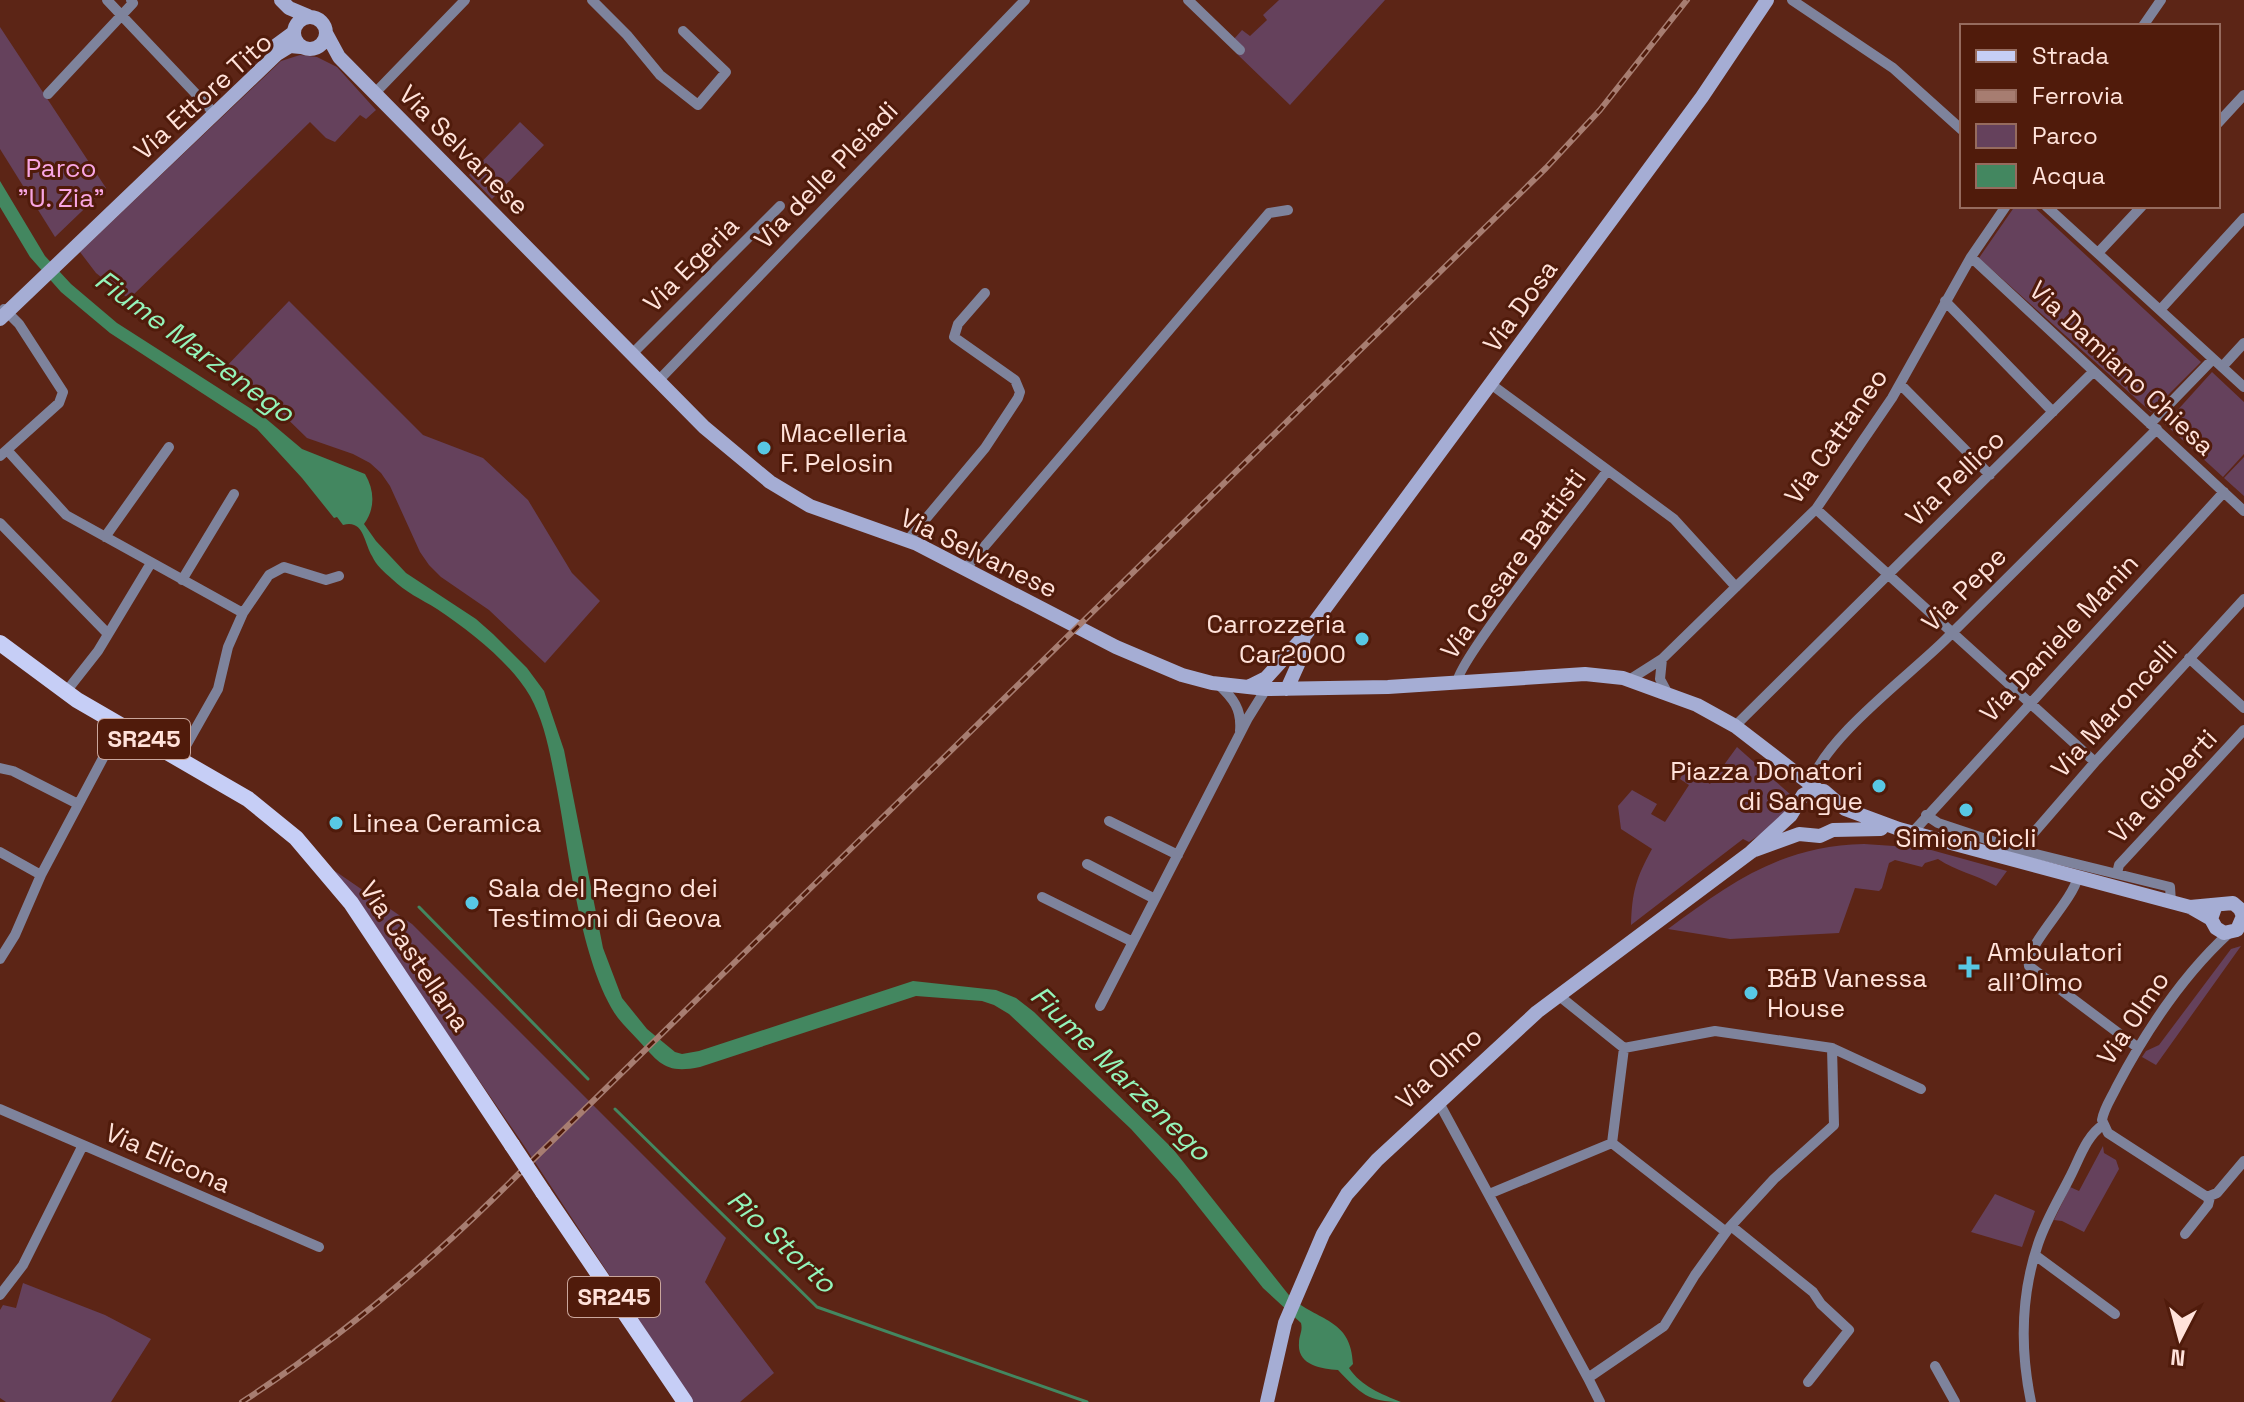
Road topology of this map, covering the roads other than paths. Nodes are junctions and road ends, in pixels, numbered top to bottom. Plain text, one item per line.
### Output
1 (107, 0) edge
2 (131, 0) edge
3 (465, 0) edge
4 (592, 0) edge
5 (1025, 0) edge
6 (1188, 0) edge
7 (1767, 0) edge
8 (1792, 0) edge
9 (2161, 0) edge
10 (285, 4) edge
11 (122, 16) junction
12 (299, 24) junction
13 (2144, 24) edge
14 (683, 31) dead end
15 (326, 33) junction
16 (308, 48) junction
17 (1240, 50) dead end
18 (339, 57) junction
19 (375, 93) junction
20 (48, 94) dead end
21 (2244, 95) edge
22 (212, 111) junction
23 (2220, 121) edge
24 (1960, 128) edge
25 (780, 206) dead end
26 (2005, 208) edge
27 (2048, 208) edge
28 (2140, 208) edge
29 (1288, 210) dead end
30 (2244, 218) edge
31 (2098, 253) junction
32 (1971, 257) junction
33 (985, 293) dead end
34 (1945, 301) junction
35 (2160, 310) junction
36 (3, 312) edge
37 (2244, 343) edge
38 (633, 353) junction
39 (2213, 359) junction
40 (2222, 367) junction
41 (2093, 372) junction
42 (659, 380) junction
43 (1900, 384) junction
44 (1492, 385) junction
45 (2244, 387) edge
46 (2053, 412) junction
47 (2153, 426) junction
48 (169, 447) dead end
49 (3, 453) edge
50 (1607, 471) junction
51 (1990, 475) junction
52 (2224, 492) junction
53 (234, 494) dead end
54 (1816, 509) junction
55 (2244, 511) edge
56 (0, 523) edge
57 (105, 537) junction
58 (908, 540) junction
59 (151, 563) junction
60 (966, 568) junction
61 (1888, 574) junction
62 (339, 576) dead end
63 (182, 580) junction
64 (1736, 587) junction
65 (2244, 599) edge
66 (243, 613) junction
67 (1952, 632) junction
68 (108, 634) junction
69 (1304, 636) junction
70 (1, 643) edge
71 (1284, 656) junction
72 (2189, 658) junction
73 (1662, 659) junction
74 (1300, 660) junction
75 (1637, 682) junction
76 (1457, 683) junction
77 (1218, 684) junction
78 (1243, 688) junction
79 (1319, 688) junction
80 (1266, 689) junction
81 (1287, 689) junction
82 (1667, 692) junction
83 (65, 693) junction
84 (2029, 703) junction
85 (2244, 708) edge
86 (120, 726) junction
87 (1735, 726) junction
88 (2244, 730) edge
89 (1240, 733) junction
90 (1753, 741) junction
91 (179, 758) junction
92 (2095, 762) junction
93 (0, 768) edge
94 (1814, 787) junction
95 (78, 804) junction
96 (1839, 804) junction
97 (1796, 806) junction
98 (1926, 815) junction
99 (1109, 821) dead end
100 (1833, 830) junction
101 (1905, 831) junction
102 (1806, 833) junction
103 (0, 852) edge
104 (1751, 852) junction
105 (2018, 854) junction
106 (1178, 855) junction
107 (1087, 864) dead end
108 (2117, 873) junction
109 (41, 875) junction
110 (2078, 877) junction
111 (1042, 897) dead end
112 (1155, 899) junction
113 (2171, 902) junction
114 (2217, 912) junction
115 (2241, 919) edge
116 (1133, 942) junction
117 (2209, 952) junction
118 (1, 955) edge
119 (1558, 995) junction
120 (1100, 1006) dead end
121 (2137, 1047) junction
122 (1624, 1048) junction
123 (1832, 1048) junction
124 (1921, 1089) dead end
125 (1438, 1101) junction
126 (0, 1109) edge
127 (2103, 1125) junction
128 (1612, 1143) junction
129 (83, 1145) junction
130 (2244, 1161) edge
131 (1489, 1194) junction
132 (2210, 1197) junction
133 (1728, 1229) junction
134 (2185, 1234) dead end
135 (319, 1247) dead end
136 (2035, 1255) junction
137 (0, 1295) edge
138 (2115, 1314) dead end
139 (1935, 1366) dead end
140 (1588, 1378) junction
141 (1808, 1382) dead end
142 (685, 1402) edge
143 (1267, 1402) edge
144 (1600, 1402) edge
145 (1955, 1402) edge
146 (2031, 1402) edge

1 - 11 street
2 - 11 street
3 - 19 street
4 - 14 street
5 - 42 street, Via delle Pleiadi
6 - 17 street
7 - 44 street, Via Dosa
8 - 24 street
9 - 13 street
10 - 12 street
11 - 20 street
11 - 22 street
12 - 15 street, Via Selvanese
12 - 16 street
12 - 22 street, Via Ettore Tito
15 - 16 street
15 - 18 street, Via Selvanese
16 - 18 street, Via Selvanese
16 - 22 street, Via Ettore Tito
18 - 19 street, Via Selvanese
19 - 38 street, Via Selvanese
21 - 23 street
22 - 36 street, Via Ettore Tito
25 - 38 street, Via Egeria
26 - 32 street, Via Cattaneo
27 - 31 street
28 - 31 street
29 - 60 street
30 - 35 street
31 - 35 street
32 - 34 street, Via Cattaneo
32 - 41 street, Via Damiano Chiesa
33 - 58 street
34 - 43 street, Via Cattaneo
34 - 46 street
35 - 39 street
36 - 49 street
37 - 40 street
38 - 42 street, Via Selvanese
39 - 40 street
39 - 47 street, Via Pepe
40 - 45 street
41 - 46 street, Via Pellico
41 - 47 street, Via Damiano Chiesa
42 - 58 street, Via Selvanese
43 - 51 street
43 - 54 street, Via Cattaneo
44 - 50 street, Via Cesare Battisti
44 - 69 street, Via Dosa
46 - 51 street, Via Pellico
47 - 52 street, Via Damiano Chiesa
47 - 67 street, Via Pepe
48 - 57 street
49 - 57 street
50 - 64 street, Via Cesare Battisti
50 - 76 street, Via Cesare Battisti
51 - 61 street, Via Pellico
52 - 55 street, Via Damiano Chiesa
52 - 84 street, Via Daniele Manin
53 - 63 street
54 - 61 street
54 - 64 street, Via Cattaneo
56 - 68 street
57 - 59 street
58 - 60 street, Via Selvanese
59 - 63 street
59 - 68 street
60 - 77 street, Via Selvanese
61 - 67 street
61 - 87 street, Via Pellico
62 - 66 street
63 - 66 street
64 - 73 street, Via Cattaneo
65 - 72 street, Via Maroncelli
66 - 91 street
67 - 84 street
67 - 94 street, Via Pepe
68 - 83 street
69 - 71 street, Via Dosa
69 - 74 street
70 - 83 main road, Via Castellana / SR245
71 - 78 street, Via Dosa
71 - 81 street
72 - 85 street
72 - 92 street, Via Maroncelli
73 - 75 street, Via Cattaneo
73 - 82 street
74 - 79 street
74 - 81 street
75 - 76 street, Via Selvanese
75 - 82 street, Via Selvanese
76 - 79 street, Via Selvanese
77 - 78 street, Via Selvanese
77 - 89 street
78 - 80 street, Via Selvanese
79 - 81 street, Via Selvanese
80 - 81 street, Via Selvanese
80 - 89 street
82 - 87 street, Via Selvanese
83 - 86 main road, Via Castellana / SR245
84 - 92 street
84 - 98 street, Via Daniele Manin
86 - 91 main road, Via Castellana / SR245
86 - 95 street
87 - 90 street, Via Selvanese
88 - 108 street, Via Gioberti
89 - 106 street
90 - 94 street, Via Selvanese
90 - 97 street, Via Selvanese
91 - 142 main road, Via Castellana / SR245, bridge
92 - 105 street, Via Maroncelli
93 - 95 street
94 - 96 street, Via Olmo
94 - 97 street, Via Olmo
95 - 109 street
96 - 100 street
96 - 101 street, Via Olmo
97 - 102 street
97 - 104 street, Via Olmo
98 - 101 street, Via Daniele Manin
98 - 105 street, Via Olmo
99 - 106 street
100 - 101 street, Via Olmo
100 - 102 street, Via Olmo
101 - 105 street, Via Olmo
102 - 104 street, Via Olmo
103 - 109 street
104 - 119 street, Via Olmo
105 - 108 street, Via Olmo
105 - 110 street, Via Olmo
106 - 112 street
107 - 112 street
108 - 113 street, Via Olmo
109 - 118 street
110 - 113 street, Via Olmo
110 - 121 street
111 - 116 street
112 - 116 street
113 - 114 street, Via Olmo
114 - 115 street
114 - 115 street
114 - 117 street
115 - 117 street, Via Olmo
116 - 120 street
117 - 121 street, Via Olmo
119 - 122 street
119 - 125 street, Via Olmo
121 - 127 street, Via Olmo
122 - 123 street
122 - 128 street
123 - 124 street
123 - 133 street
125 - 131 street
125 - 143 street, Via Olmo
126 - 129 street, Via Elicona
127 - 132 street
127 - 136 street, Via Olmo
128 - 131 street
128 - 133 street
129 - 135 street, Via Elicona
129 - 137 street
130 - 132 street
131 - 140 street
132 - 134 street
133 - 140 street
133 - 141 street
136 - 138 street
136 - 146 street, Via Olmo
139 - 145 street
140 - 144 street

